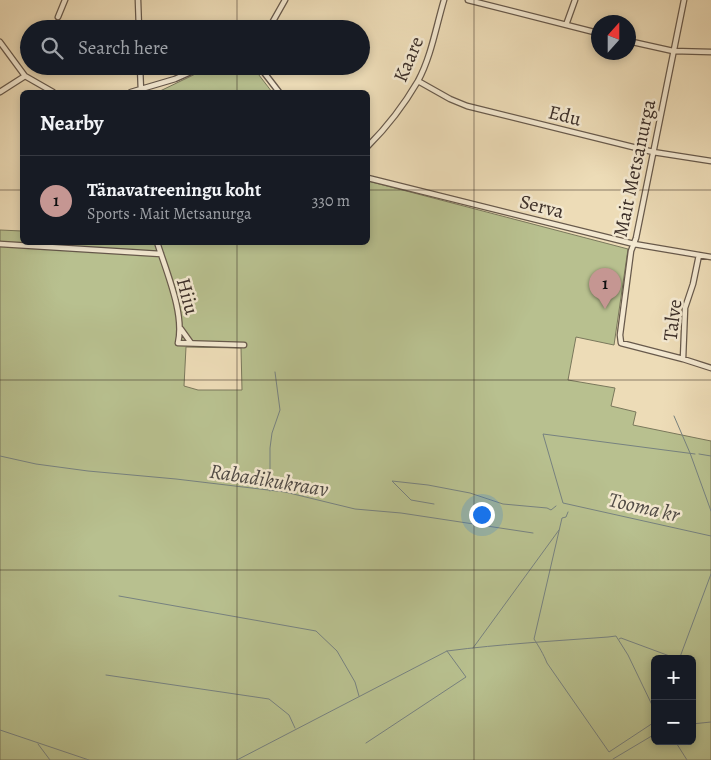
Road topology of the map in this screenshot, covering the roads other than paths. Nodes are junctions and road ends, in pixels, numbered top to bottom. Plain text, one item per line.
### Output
1 (65, 0) edge
2 (138, 0) edge
3 (285, 0) edge
4 (444, 0) edge
5 (468, 0) edge
6 (574, 0) edge
7 (684, 0) edge
8 (58, 17) dead end
9 (139, 20) edge
10 (274, 20) edge
11 (566, 25) junction
12 (591, 31) edge
13 (0, 42) edge
14 (636, 43) edge
15 (673, 51) junction
16 (711, 52) edge
17 (20, 69) edge
18 (140, 75) edge
19 (184, 75) edge
20 (266, 75) edge
21 (25, 76) joint
22 (418, 81) junction
23 (50, 90) edge
24 (140, 90) edge
25 (143, 90) edge
26 (277, 90) edge
27 (0, 92) edge
28 (370, 144) edge
29 (653, 152) junction
30 (711, 161) edge
31 (370, 178) edge
32 (0, 244) edge
33 (634, 244) junction
34 (158, 245) edge
35 (160, 254) junction
36 (699, 255) junction
37 (711, 257) edge
38 (181, 329) junction
39 (191, 343) junction
40 (244, 345) dead end
41 (684, 359) junction
42 (711, 368) edge

1 - 8 street
2 - 9 street
3 - 10 street
4 - 22 street, Kaare
5 - 11 street
6 - 11 street
7 - 15 street, Mait Metsanurga
11 - 12 street
13 - 17 street
14 - 15 street
15 - 16 street
15 - 29 street, Mait Metsanurga
18 - 24 street
19 - 25 street
20 - 26 street
21 - 23 street
21 - 27 street
22 - 28 street, Kaare
22 - 29 street, Edu
29 - 30 street, Edu
29 - 33 street, Mait Metsanurga
31 - 33 street, Serva
32 - 35 street
33 - 36 street, Serva
33 - 41 street, Mait Metsanurga
34 - 35 street, Hiiu
35 - 38 street, Hiiu
36 - 37 street, Serva
36 - 41 street, Talve
38 - 39 street, Hiiu
38 - 39 street, Hiiu
39 - 40 street, Hiiu
41 - 42 street

